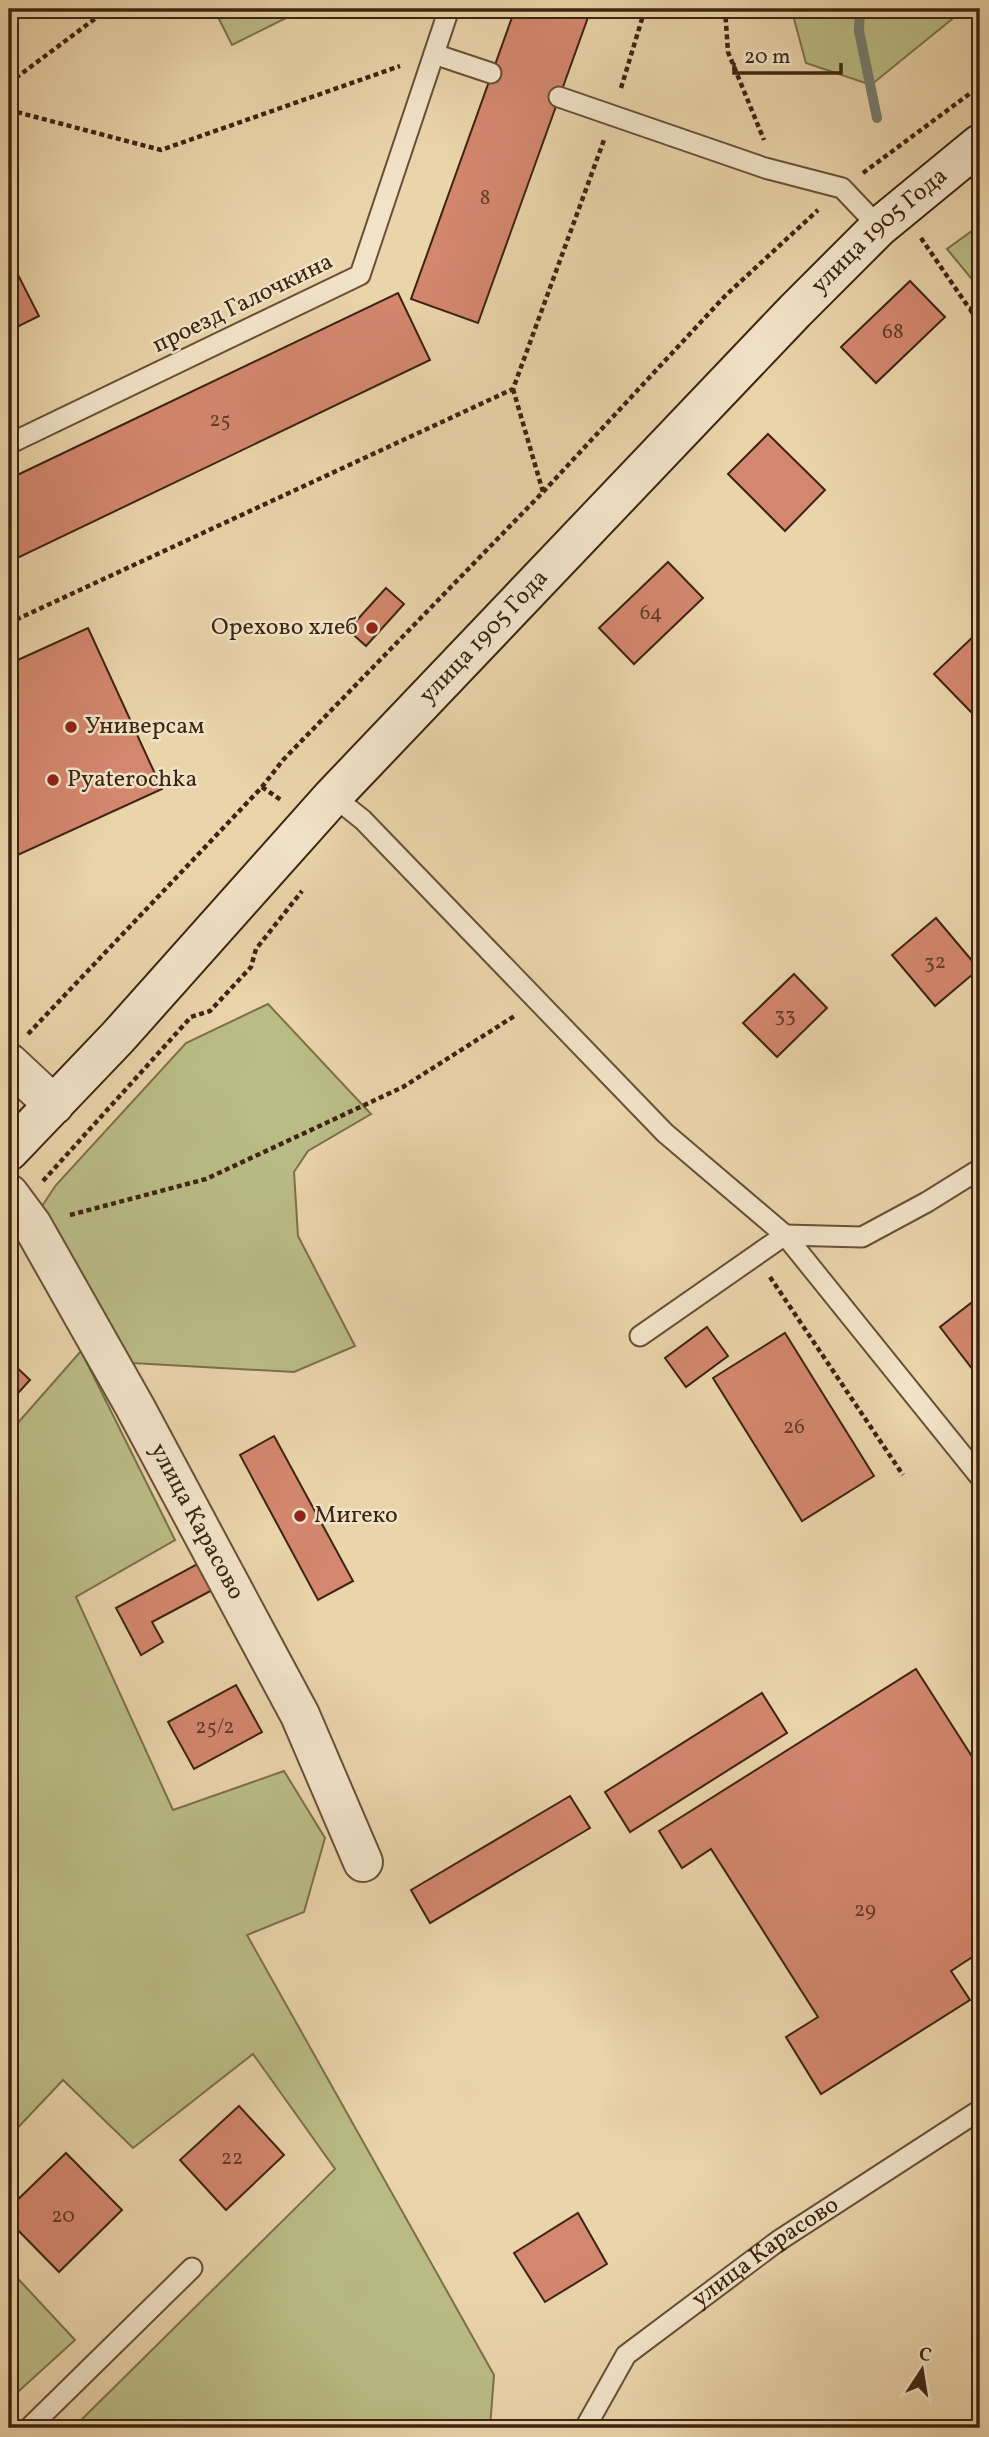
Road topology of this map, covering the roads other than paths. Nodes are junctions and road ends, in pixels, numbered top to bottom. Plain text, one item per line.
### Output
1 (449, 9) edge
2 (433, 54) junction
3 (491, 73) dead end
4 (559, 97) dead end
5 (980, 144) edge
6 (879, 228) junction
7 (9, 444) edge
8 (333, 796) junction
9 (18, 1048) edge
10 (54, 1105) junction
11 (9, 1151) edge
12 (980, 1169) edge
13 (20, 1209) edge
14 (785, 1235) junction
15 (640, 1336) dead end
16 (980, 1478) edge
17 (363, 1862) dead end
18 (980, 2110) edge
19 (192, 2267) dead end
20 (29, 2428) edge
21 (585, 2428) edge

1 - 2 lane, проезд Галочкина
2 - 3 lane
2 - 7 lane, проезд Галочкина
4 - 6 lane
5 - 6 street, улица 1905 Года
6 - 8 street, улица 1905 Года
8 - 10 street, улица 1905 Года
8 - 14 lane
9 - 10 street
10 - 11 street, улица 1905 Года
12 - 14 lane
13 - 17 street, улица Карасово
14 - 15 lane
14 - 16 lane
18 - 21 lane, улица Карасово
19 - 20 lane

